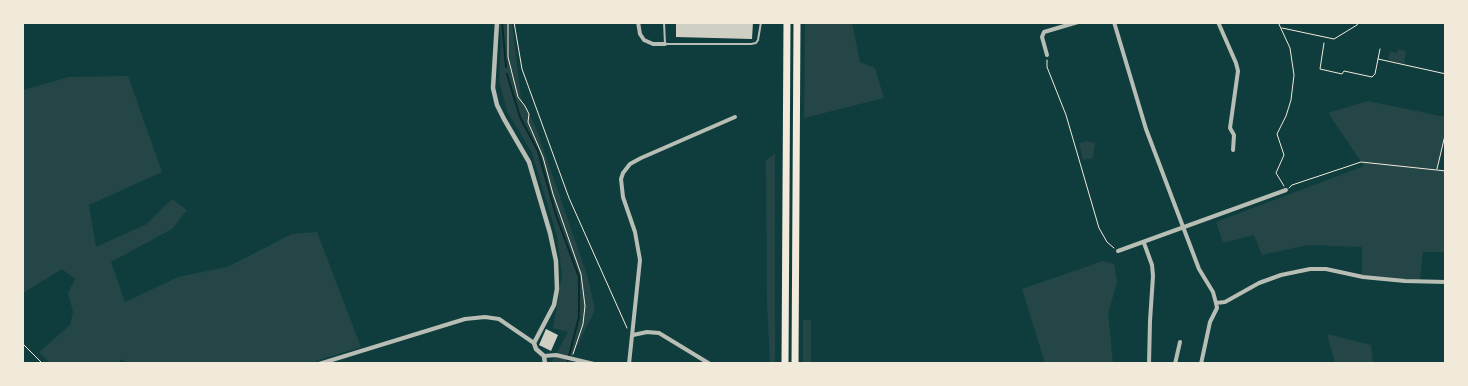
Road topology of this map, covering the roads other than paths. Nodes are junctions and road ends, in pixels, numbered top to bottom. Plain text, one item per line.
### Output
1 (497, 22) edge
2 (638, 22) edge
3 (664, 22) edge
4 (761, 22) edge
5 (787, 22) edge
6 (797, 22) edge
7 (1078, 22) edge
8 (1114, 22) edge
9 (1218, 22) edge
10 (666, 44) junction
11 (1047, 54) road end
12 (735, 117) dead end
13 (1233, 150) dead end
14 (1286, 190) road end
15 (1183, 229) junction
16 (1144, 243) junction
17 (1118, 251) road end
18 (1446, 282) edge
19 (1216, 303) junction
20 (633, 335) junction
21 (1180, 342) dead end
22 (534, 343) junction
23 (544, 356) junction
24 (319, 364) edge
25 (545, 364) edge
26 (594, 364) edge
27 (629, 364) edge
28 (710, 364) edge
29 (784, 364) edge
30 (795, 364) edge
31 (1149, 364) edge
32 (1175, 364) edge
33 (1201, 364) edge

1 - 22 street
2 - 10 street
3 - 10 lane
4 - 10 lane
5 - 29 highway
6 - 30 highway
7 - 11 street
8 - 15 street
9 - 13 street
12 - 20 street
14 - 15 street
15 - 16 street
15 - 19 street
16 - 17 street
16 - 31 street
18 - 19 street
19 - 33 street
20 - 27 street
20 - 28 street
21 - 32 street
22 - 23 street
22 - 24 street
23 - 25 street
23 - 26 street

